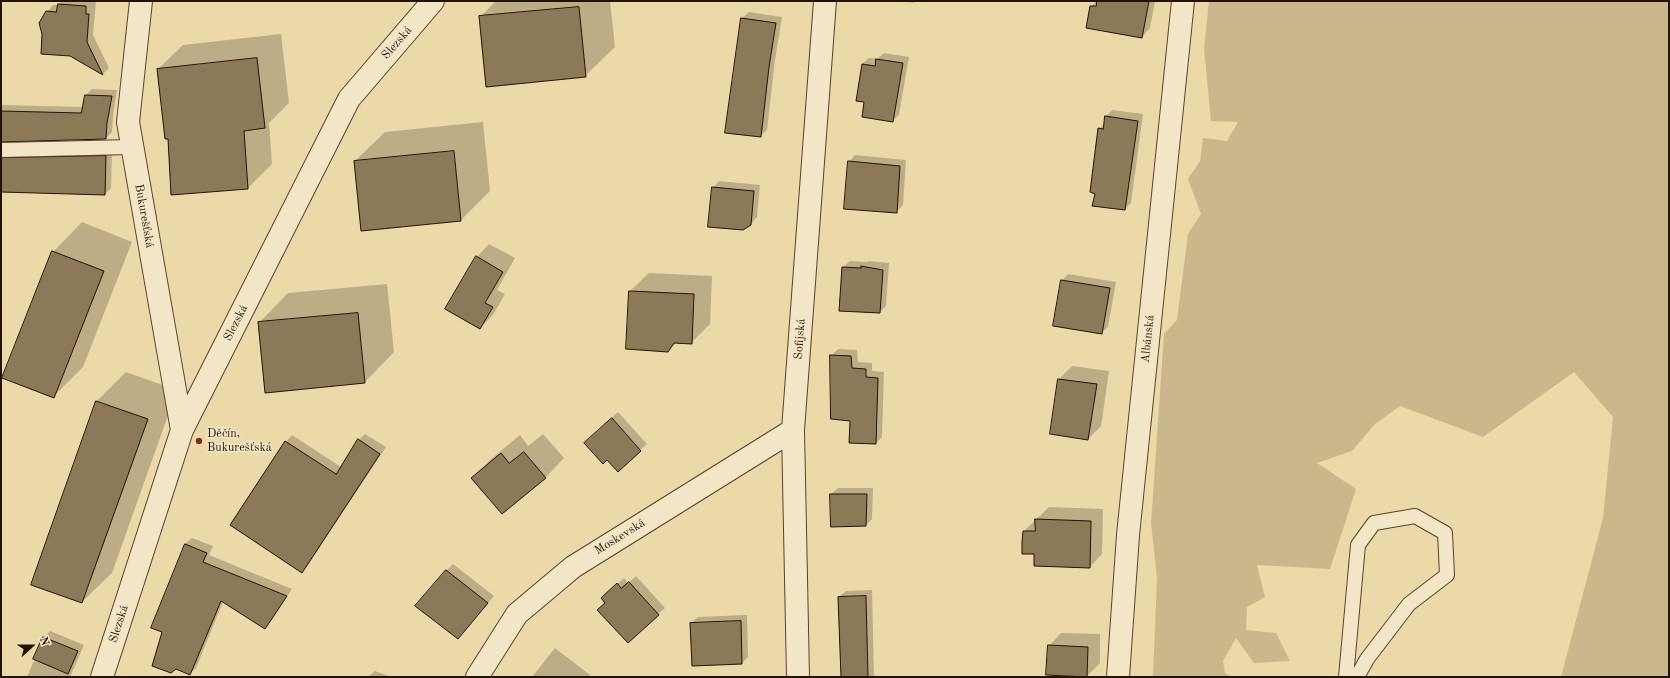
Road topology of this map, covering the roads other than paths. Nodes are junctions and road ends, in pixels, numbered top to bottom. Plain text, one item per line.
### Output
1 (141, 1) edge
2 (433, 1) edge
3 (826, 1) edge
4 (1183, 1) edge
5 (132, 147) junction
6 (1, 150) edge
7 (182, 430) junction
8 (793, 430) junction
9 (102, 677) edge
10 (477, 677) edge
11 (798, 677) edge
12 (1118, 677) edge
13 (1346, 677) edge
14 (1357, 677) edge

1 - 5 street, Bukurešťská
2 - 7 street, Slezská
3 - 8 street, Sofijská
4 - 12 street, Albánská
5 - 6 lane
5 - 7 street, Bukurešťská
7 - 9 street, Slezská
8 - 10 street, Moskevská
8 - 11 street, Sofijská
13 - 14 lane

